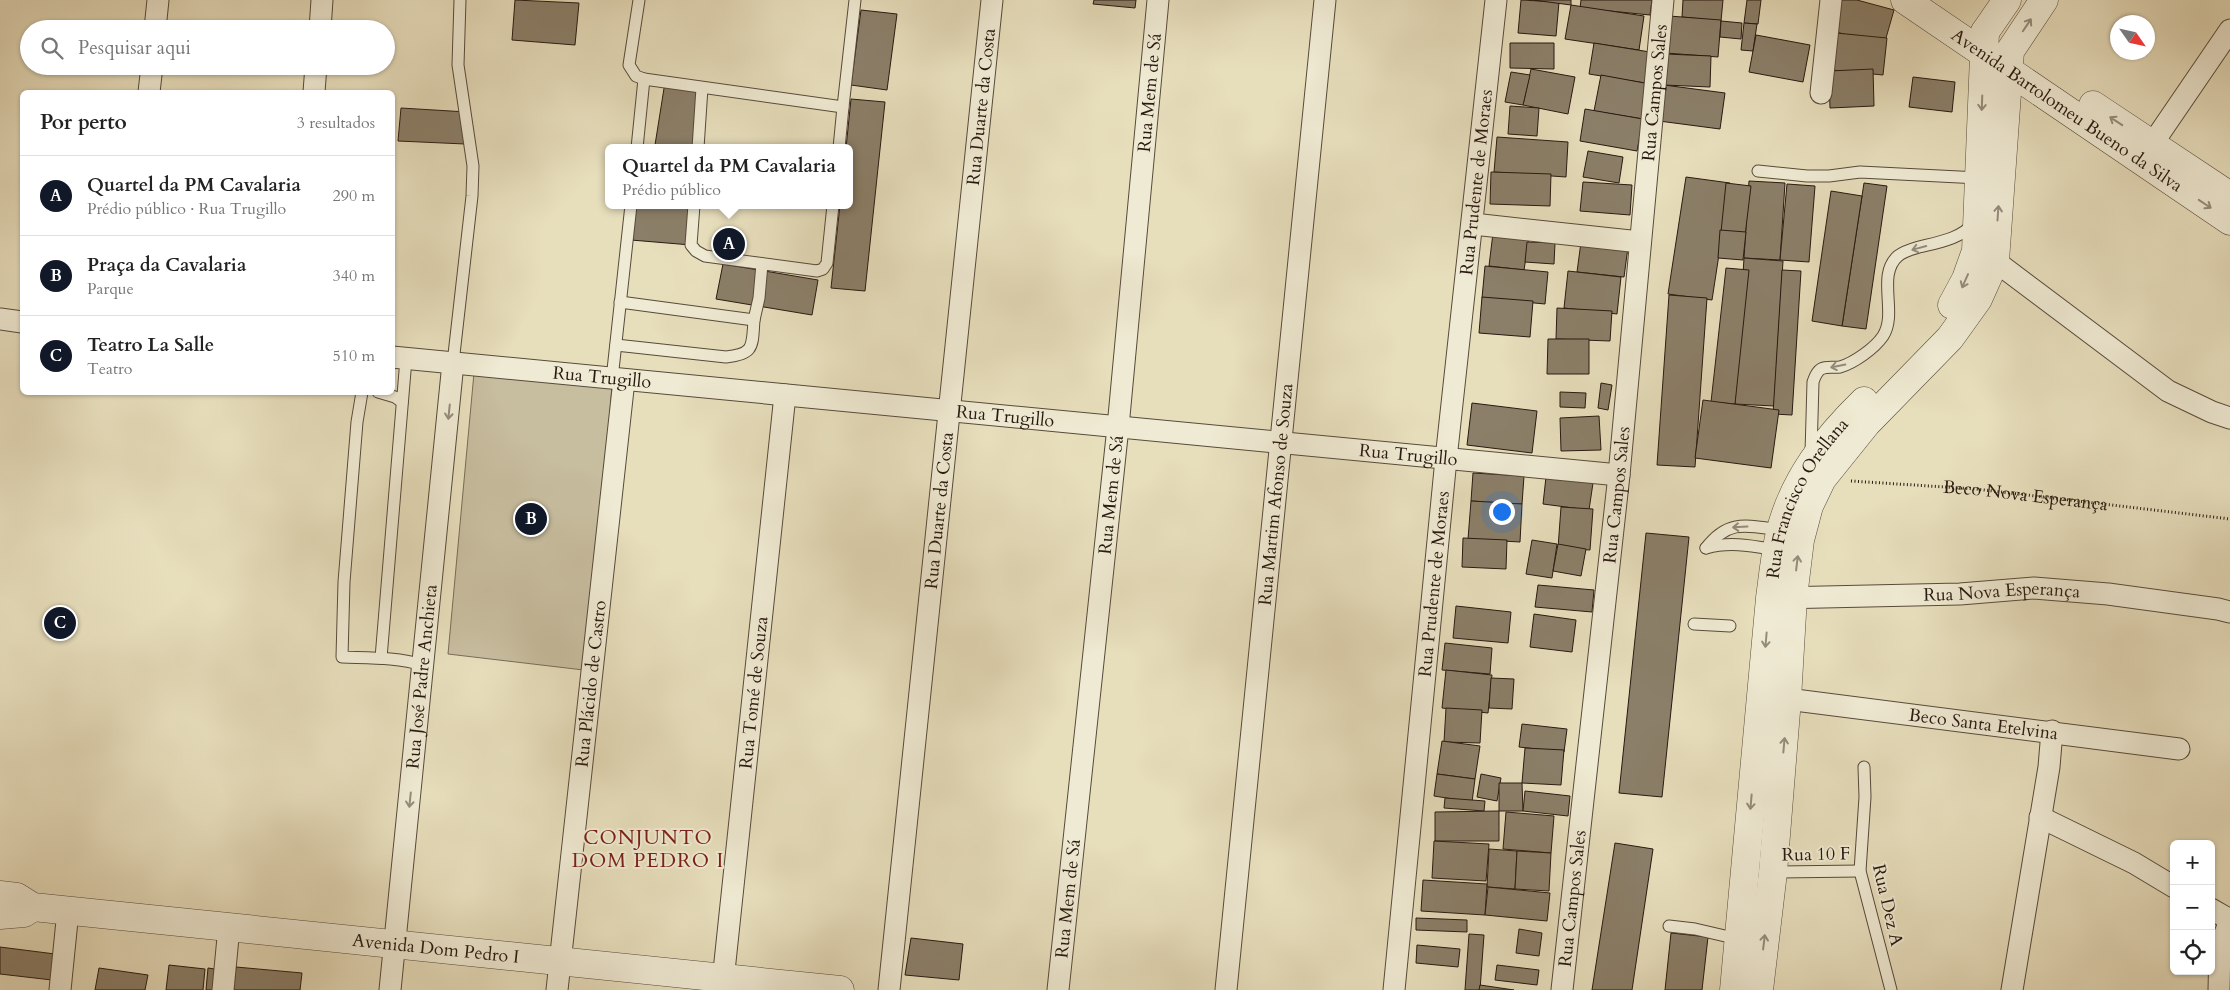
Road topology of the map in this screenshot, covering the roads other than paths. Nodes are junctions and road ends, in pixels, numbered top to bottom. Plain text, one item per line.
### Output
1 (158, 0) edge
2 (322, 0) edge
3 (460, 0) edge
4 (639, 0) edge
5 (855, 0) edge
6 (992, 0) edge
7 (1158, 0) edge
8 (1324, 0) edge
9 (1496, 0) edge
10 (1663, 0) edge
11 (1831, 0) edge
12 (1905, 0) edge
13 (1939, 0) edge
14 (2006, 0) edge
15 (2044, 0) edge
16 (156, 20) edge
17 (321, 20) edge
18 (2230, 30) edge
19 (1997, 52) junction
20 (151, 75) edge
21 (315, 75) edge
22 (644, 79) junction
23 (702, 88) junction
24 (149, 90) edge
25 (314, 90) edge
26 (1821, 93) dead end
27 (843, 107) junction
28 (637, 144) edge
29 (698, 144) edge
30 (839, 144) edge
31 (2147, 153) junction
32 (1758, 171) dead end
33 (1979, 178) junction
34 (2230, 196) edge
35 (630, 209) edge
36 (694, 209) edge
37 (833, 209) edge
38 (1977, 219) junction
39 (2230, 221) edge
40 (1473, 224) junction
41 (1640, 242) junction
42 (1985, 256) junction
43 (762, 264) junction
44 (620, 302) junction
45 (0, 319) edge
46 (754, 320) junction
47 (20, 322) edge
48 (616, 345) junction
49 (399, 358) edge
50 (453, 363) junction
51 (618, 379) junction
52 (388, 395) edge
53 (785, 395) junction
54 (362, 396) edge
55 (402, 402) junction
56 (951, 411) junction
57 (2230, 418) edge
58 (1118, 427) junction
59 (1280, 443) junction
60 (1446, 459) junction
61 (1816, 472) junction
62 (1618, 476) junction
63 (1800, 503) junction
64 (1779, 540) junction
65 (1782, 598) junction
66 (2230, 612) edge
67 (1694, 624) dead end
68 (1730, 626) dead end
69 (381, 658) junction
70 (423, 665) junction
71 (1788, 699) junction
72 (2052, 731) junction
73 (2179, 749) dead end
74 (1864, 767) dead end
75 (2040, 817) junction
76 (1860, 871) junction
77 (1773, 872) junction
78 (2172, 885) edge
79 (0, 894) edge
80 (33, 907) junction
81 (68, 911) junction
82 (2215, 912) edge
83 (0, 915) edge
84 (2230, 921) edge
85 (1669, 926) dead end
86 (229, 927) junction
87 (1738, 939) junction
88 (395, 944) junction
89 (560, 961) junction
90 (723, 984) edge
91 (60, 990) edge
92 (223, 990) edge
93 (390, 990) edge
94 (557, 990) edge
95 (840, 990) edge
96 (889, 990) edge
97 (1058, 990) edge
98 (1226, 990) edge
99 (1394, 990) edge
100 (1562, 990) edge
101 (1734, 990) edge
102 (1759, 990) edge
103 (1891, 990) edge
104 (2012, 990) edge
105 (2219, 990) edge

1 - 16 street
2 - 17 street
3 - 50 lane
4 - 22 lane
5 - 27 lane
6 - 56 street, Rua Duarte da Costa
7 - 58 street, Rua Mem de Sá
8 - 59 street, Rua Martim Afonso de Souza
9 - 40 street, Rua Prudente de Moraes
10 - 41 street, Rua Campos Sales
11 - 26 street
12 - 19 street, Avenida Bartolomeu Bueno da Silva
13 - 19 street, Avenida Bartolomeu Bueno da Silva
14 - 19 street
19 -> 15 street
18 - 31 street
19 - 31 street, Avenida Bartolomeu Bueno da Silva
19 -> 33 street, Rua Francisco Orellana
42 -> 19 street, Rua Francisco Orellana
20 - 24 street
21 - 25 street
22 - 23 lane
22 - 28 lane
23 - 27 lane
23 - 29 lane
27 - 30 lane
31 - 34 street, Avenida Bartolomeu Bueno da Silva
31 -> 39 street, Avenida Bartolomeu Bueno da Silva
32 - 33 lane
33 - 38 street, Rua Francisco Orellana
35 - 44 lane
36 - 43 lane
37 - 43 lane
38 - 42 street, Rua Francisco Orellana
38 -> 61 lane
40 - 41 street
40 - 60 street, Rua Prudente de Moraes
41 - 62 street, Rua Campos Sales
42 - 57 street
42 - 61 street, Rua Francisco Orellana
43 - 46 lane
44 - 46 lane
44 - 48 lane
45 - 47 street
46 - 48 lane
48 - 51 lane
49 - 50 street, Rua Trugillo
49 - 55 lane
50 - 51 street, Rua Trugillo
50 -> 70 street, Rua José Padre Anchieta
51 - 53 street, Rua Trugillo
51 - 89 street, Rua Plácido de Castro
52 - 55 lane
53 - 56 street, Rua Trugillo
53 - 90 street, Rua Tomé de Souza
54 - 69 lane
55 - 69 lane
56 - 58 street, Rua Trugillo
56 - 96 street, Rua Duarte da Costa
58 - 59 street, Rua Trugillo
58 - 97 street, Rua Mem de Sá
59 - 60 street, Rua Trugillo
59 - 98 street, Rua Martim Afonso de Souza
60 - 62 street, Rua Trugillo
60 - 99 street, Rua Prudente de Moraes
61 - 63 street, Rua Francisco Orellana
62 - 100 street, Rua Campos Sales
63 - 64 street, Rua Francisco Orellana
65 -> 63 street, Rua Francisco Orellana
64 -> 64 lane
64 - 65 street, Rua Francisco Orellana
65 - 66 street, Rua Nova Esperança
65 - 71 street, Rua Francisco Orellana
65 -> 87 street, Rua Francisco Orellana
67 - 68 lane
69 - 70 lane
70 -> 88 street, Rua José Padre Anchieta
71 - 72 street, Beco Santa Etelvina
77 -> 71 street, Rua Francisco Orellana
72 - 73 street, Beco Santa Etelvina
72 - 75 street
74 - 76 lane, Rua Dez A
75 - 78 street
75 - 104 street
76 - 77 lane, Rua 10 F
76 - 103 lane, Rua Dez A
102 -> 77 street, Rua Francisco Orellana
79 - 80 street, Avenida Dom Pedro I
80 - 81 street, Avenida Dom Pedro I
80 - 83 street, Avenida Dom Pedro I
81 - 86 street, Avenida Dom Pedro I
81 - 91 street
82 - 84 street
84 - 105 street
85 - 87 lane
86 - 88 street, Avenida Dom Pedro I
86 - 92 street
87 - 101 street, Rua Francisco Orellana
88 - 89 street, Avenida Dom Pedro I
88 - 93 street, Rua José Padre Anchieta
89 - 90 street, Avenida Dom Pedro I
89 - 94 street, Rua Plácido de Castro
90 - 95 street, Avenida Dom Pedro I

